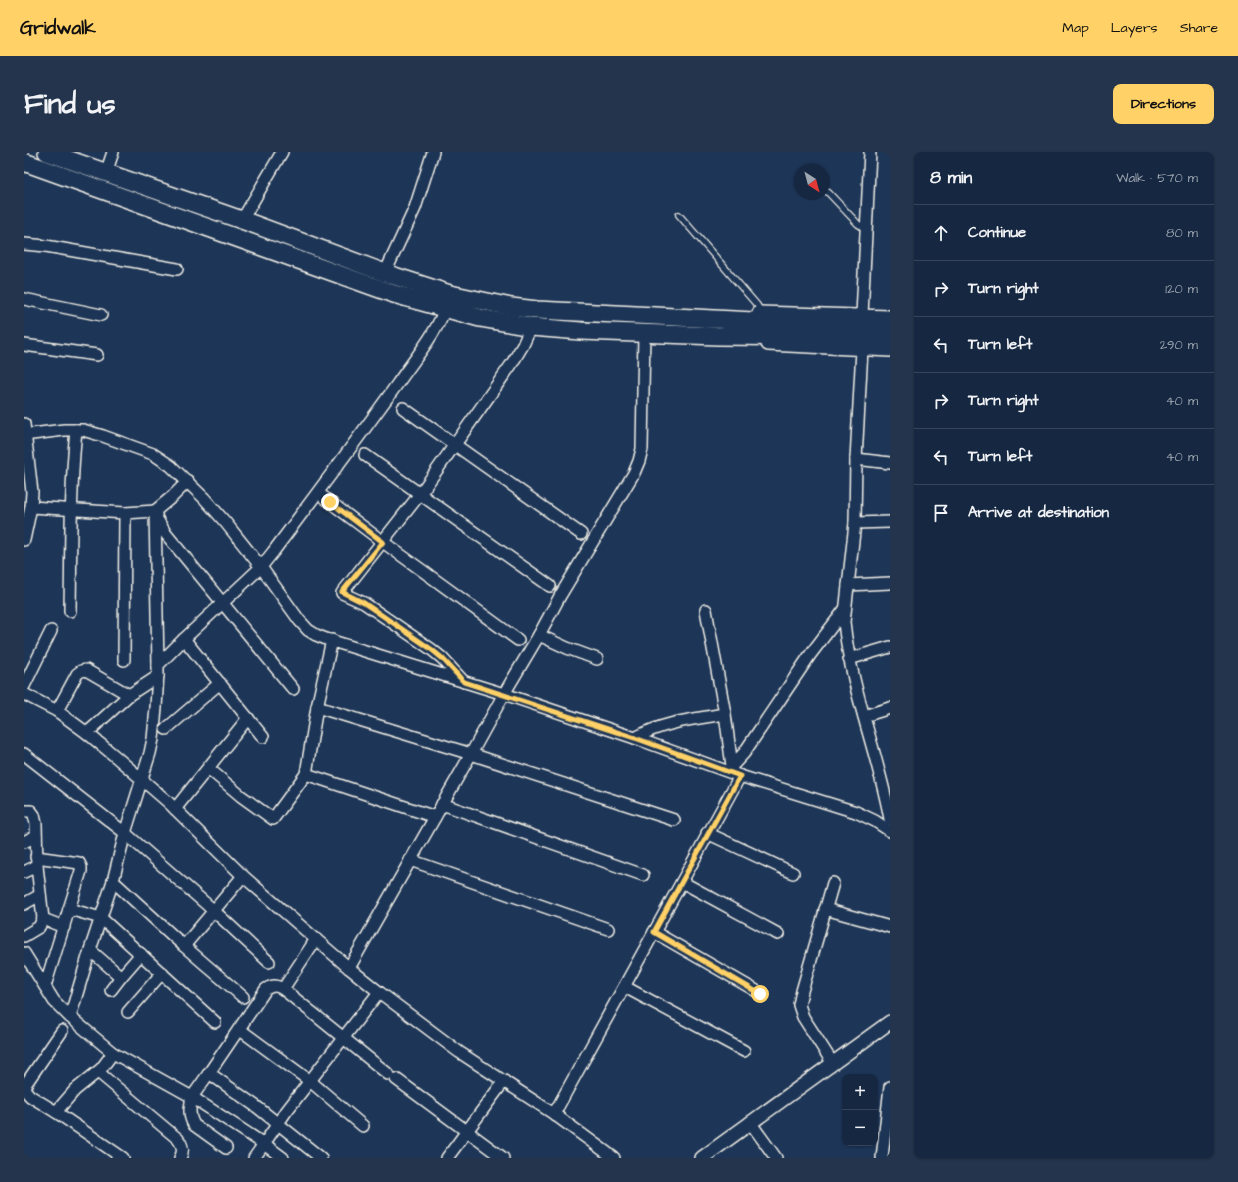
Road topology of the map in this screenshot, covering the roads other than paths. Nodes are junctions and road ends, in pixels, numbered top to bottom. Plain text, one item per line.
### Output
1 (47, 152) edge
2 (113, 152) edge
3 (282, 152) edge
4 (433, 152) edge
5 (870, 152) edge
6 (24, 162) edge
7 (106, 173) junction
8 (830, 194) edge
9 (679, 215) dead end
10 (242, 220) junction
11 (866, 229) junction
12 (24, 244) edge
13 (177, 269) dead end
14 (385, 273) junction
15 (24, 299) edge
16 (448, 302) junction
17 (101, 315) dead end
18 (862, 315) junction
19 (890, 317) edge
20 (759, 324) junction
21 (531, 327) junction
22 (890, 328) edge
23 (644, 333) junction
24 (718, 336) junction
25 (890, 341) edge
26 (24, 345) edge
27 (862, 349) junction
28 (890, 350) edge
29 (97, 355) dead end
30 (403, 408) dead end
31 (24, 424) edge
32 (76, 430) junction
33 (25, 435) edge
34 (455, 444) junction
35 (365, 455) dead end
36 (856, 459) junction
37 (890, 463) edge
38 (188, 481) junction
39 (318, 493) junction
40 (420, 494) junction
41 (31, 507) junction
42 (71, 510) junction
43 (155, 510) junction
44 (125, 513) junction
45 (890, 522) edge
46 (855, 523) junction
47 (581, 534) dead end
48 (24, 540) edge
49 (383, 542) junction
50 (261, 567) junction
51 (890, 583) edge
52 (848, 585) junction
53 (550, 586) dead end
54 (223, 604) junction
55 (845, 608) junction
56 (706, 610) dead end
57 (70, 611) dead end
58 (51, 631) dead end
59 (539, 635) junction
60 (184, 639) junction
61 (332, 640) junction
62 (518, 640) dead end
63 (890, 647) edge
64 (597, 659) dead end
65 (849, 659) junction
66 (124, 660) dead end
67 (158, 671) junction
68 (464, 682) junction
69 (220, 683) junction
70 (24, 686) edge
71 (292, 689) dead end
72 (24, 694) edge
73 (504, 694) junction
74 (129, 695) junction
75 (317, 707) junction
76 (890, 708) edge
77 (57, 711) junction
78 (726, 714) junction
79 (864, 716) junction
80 (248, 718) junction
81 (166, 728) dead end
82 (86, 733) junction
83 (263, 737) dead end
84 (635, 738) junction
85 (24, 754) edge
86 (471, 754) junction
87 (208, 768) junction
88 (885, 769) edge
89 (734, 771) junction
90 (306, 774) junction
91 (142, 780) junction
92 (442, 804) junction
93 (175, 809) junction
94 (24, 811) edge
95 (435, 817) junction
96 (890, 819) edge
97 (674, 820) dead end
98 (890, 831) edge
99 (125, 833) junction
100 (707, 833) junction
101 (36, 836) junction
102 (24, 842) edge
103 (410, 860) junction
104 (37, 861) junction
105 (24, 872) edge
106 (793, 873) dead end
107 (643, 875) dead end
108 (243, 876) junction
109 (113, 881) junction
110 (682, 882) junction
111 (833, 883) dead end
112 (40, 895) junction
113 (24, 904) edge
114 (69, 909) junction
115 (825, 909) junction
116 (213, 910) junction
117 (101, 918) junction
118 (43, 919) junction
119 (64, 927) junction
120 (890, 927) edge
121 (608, 929) dead end
122 (654, 932) junction
123 (778, 934) dead end
124 (24, 936) edge
125 (316, 939) junction
126 (184, 946) junction
127 (90, 950) junction
128 (24, 952) edge
129 (141, 954) junction
130 (269, 962) dead end
131 (349, 968) junction
132 (162, 973) junction
133 (121, 977) junction
134 (45, 986) junction
135 (625, 987) junction
136 (284, 989) junction
137 (111, 990) dead end
138 (378, 992) junction
139 (760, 994) dead end
140 (243, 997) dead end
141 (128, 1012) dead end
142 (70, 1017) junction
143 (215, 1022) dead end
144 (890, 1022) edge
145 (239, 1029) junction
146 (62, 1031) dead end
147 (344, 1037) junction
148 (744, 1051) dead end
149 (113, 1053) junction
150 (832, 1062) junction
151 (98, 1072) junction
152 (209, 1073) junction
153 (310, 1081) junction
154 (504, 1082) junction
155 (890, 1087) edge
156 (192, 1097) junction
157 (56, 1112) junction
158 (554, 1114) junction
159 (750, 1122) junction
160 (278, 1124) junction
161 (363, 1126) dead end
162 (467, 1131) junction
163 (264, 1144) junction
164 (226, 1148) dead end
165 (123, 1158) edge
166 (180, 1158) edge
167 (254, 1158) edge
168 (283, 1158) edge
169 (321, 1158) edge
170 (447, 1158) edge
171 (503, 1158) edge
172 (614, 1158) edge
173 (702, 1158) edge
174 (776, 1158) edge
175 (882, 1158) edge

1 - 7 main road
2 - 7 street
3 - 10 street
4 - 14 street
5 - 11 street
6 - 16 main road
7 - 10 main road
8 - 11 lane
9 - 20 lane
10 - 14 main road
11 - 18 street
12 - 13 street
14 - 16 main road
15 - 17 street
16 - 20 main road
16 - 21 main road
16 - 39 street
18 - 19 street
18 - 20 street
20 - 22 main road
20 - 24 main road
20 - 25 main road
21 - 23 main road
21 - 34 street
23 - 24 main road
23 - 59 street
24 - 27 street
26 - 29 street
27 - 28 street
27 - 36 street
30 - 34 street
31 - 33 street
32 - 33 street
32 - 38 street
32 - 42 street
33 - 41 street
34 - 40 street
34 - 47 street
35 - 40 street
36 - 37 street
36 - 46 street
38 - 43 street
38 - 50 street
39 - 49 street
39 - 50 street
40 - 49 street
40 - 53 street
41 - 42 street
41 - 48 street
42 - 44 street
42 - 57 street
43 - 44 street
43 - 54 street
43 - 67 street
44 - 66 street
45 - 46 street
46 - 52 street
49 - 62 street
49 - 68 street
50 - 54 street
50 - 61 street
51 - 52 street
52 - 55 street
54 - 60 street
54 - 71 street
55 - 65 street
55 - 89 street
56 - 78 street
58 - 70 street
59 - 64 street
59 - 73 street
60 - 67 street
60 - 69 street
61 - 68 street
61 - 75 street
63 - 65 street
65 - 79 street
67 - 74 street
67 - 91 street
68 - 73 street
69 - 80 street
69 - 81 street
72 - 77 street
73 - 84 street
73 - 86 street
74 - 77 street
74 - 82 street
75 - 86 street
75 - 90 street
76 - 79 street
77 - 82 street
78 - 84 street
78 - 89 street
79 - 88 street
80 - 83 street
80 - 87 street
82 - 91 street
84 - 89 street
85 - 99 street
86 - 92 street
86 - 97 street
87 - 90 street
87 - 93 street
88 - 96 street
89 - 98 street
89 - 100 street
90 - 95 street
91 - 93 street
91 - 99 street
92 - 95 street
92 - 107 street
93 - 108 street
94 - 101 street
95 - 103 street
99 - 109 street
99 - 116 street
100 - 106 street
100 - 110 street
101 - 102 street
101 - 104 street
103 - 121 street
103 - 131 street
104 - 105 street
104 - 112 street
104 - 114 street
108 - 116 street
108 - 125 street
109 - 117 street
109 - 126 street
110 - 122 street
110 - 123 street
111 - 115 street
112 - 113 street
112 - 118 street
114 - 117 street
114 - 119 street
115 - 120 street
115 - 150 street
116 - 126 street
116 - 130 street
117 - 127 street
117 - 129 street
118 - 119 street
118 - 124 street
119 - 134 street
122 - 135 street
122 - 139 street
125 - 131 street
125 - 136 street
126 - 140 street
127 - 133 street
127 - 142 street
128 - 134 street
129 - 132 street
129 - 133 street
131 - 138 street
132 - 141 street
132 - 143 street
133 - 137 street
134 - 142 street
135 - 148 street
135 - 158 street
136 - 145 street
136 - 147 street
138 - 147 street
138 - 154 street
142 - 149 street
144 - 150 street
145 - 152 street
145 - 153 street
146 - 157 street
147 - 153 street
147 - 162 street
149 - 151 street
149 - 156 street
150 - 159 street
151 - 157 street
151 - 166 street
152 - 156 street
152 - 160 street
153 - 160 street
153 - 161 street
154 - 158 street
154 - 162 street
155 - 175 street
156 - 163 street
156 - 164 street
157 - 165 street
158 - 172 street
159 - 173 street
159 - 174 street
160 - 163 street
160 - 169 street
162 - 170 street
162 - 171 street
163 - 167 street
163 - 168 street

